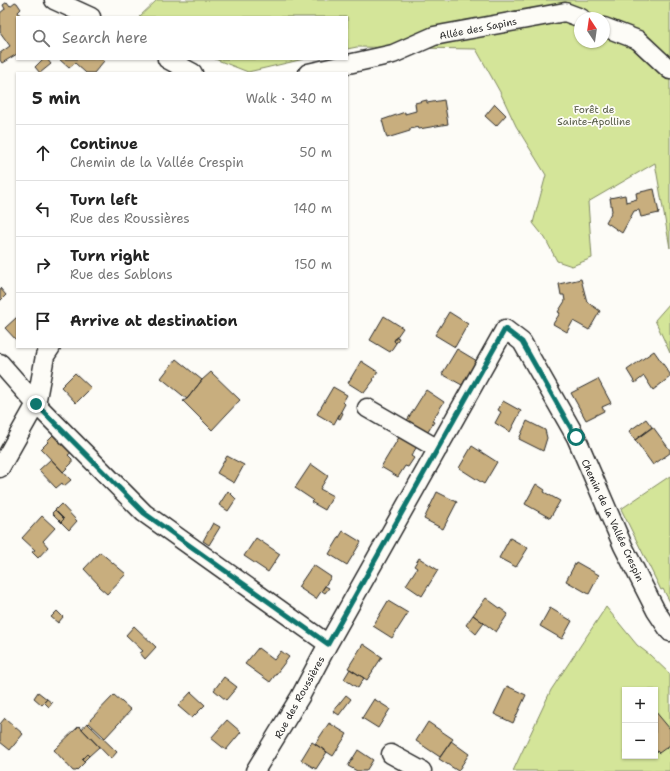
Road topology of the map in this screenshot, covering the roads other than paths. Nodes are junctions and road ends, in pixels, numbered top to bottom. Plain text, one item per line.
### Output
1 (54, 0) edge
2 (574, 15) edge
3 (89, 16) edge
4 (610, 29) edge
5 (169, 60) edge
6 (670, 70) edge
7 (191, 72) edge
8 (312, 72) edge
9 (505, 329) joint
10 (50, 348) edge
11 (0, 363) edge
12 (36, 404) junction
13 (367, 408) dead end
14 (438, 448) junction
15 (0, 468) edge
16 (670, 632) edge
17 (328, 644) junction
18 (391, 754) dead end
19 (256, 771) edge
20 (422, 771) edge

1 - 3 street
2 - 8 street, Allée des Sapins
4 - 6 street
5 - 7 street
9 - 14 street, Rue des Roussières
9 - 16 street, Chemin de la Vallée Crespin
10 - 12 street
11 - 12 street
12 - 15 street
12 - 17 street
13 - 14 street
14 - 17 street, Rue des Roussières
17 - 19 street, Rue des Roussières
18 - 20 street

